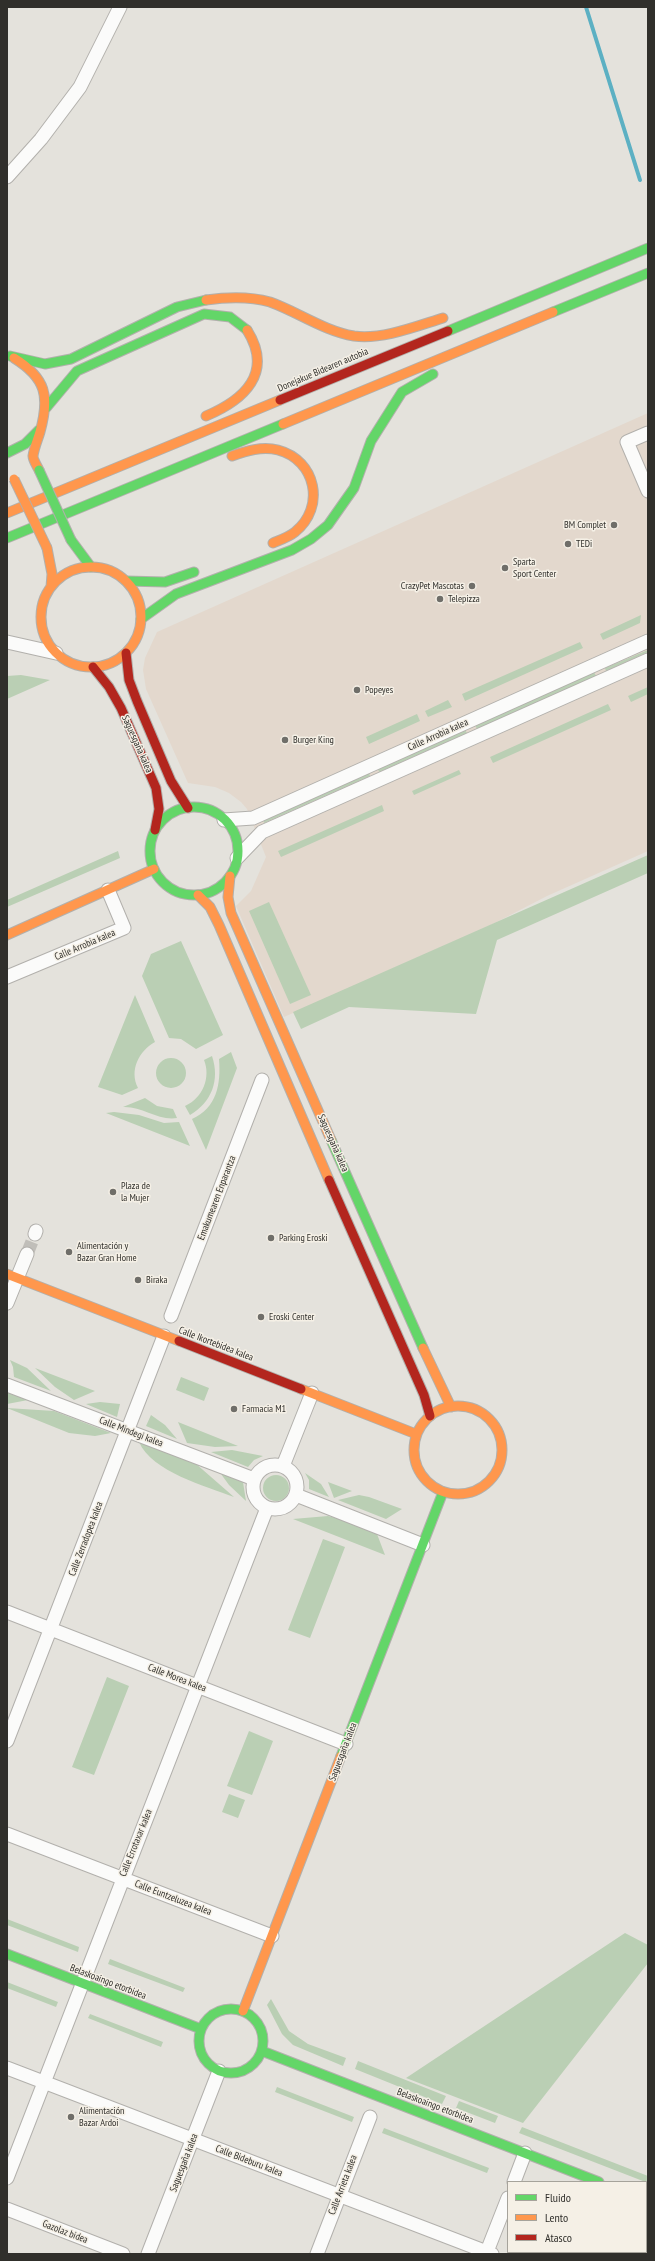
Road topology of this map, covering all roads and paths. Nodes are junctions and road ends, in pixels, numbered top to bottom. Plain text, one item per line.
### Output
1 (120, 7) edge
2 (7, 177) edge
3 (648, 248) edge
4 (648, 273) edge
5 (557, 285) junction
6 (514, 294) dead end
7 (591, 297) junction
8 (452, 315) dead end
9 (478, 354) dead end
10 (9, 356) edge
11 (442, 370) dead end
12 (46, 408) junction
13 (195, 422) dead end
14 (40, 429) junction
15 (648, 433) edge
16 (165, 437) dead end
17 (7, 453) edge
18 (127, 462) junction
19 (9, 469) dead end
20 (175, 479) dead end
21 (147, 490) dead end
22 (648, 491) edge
23 (102, 499) junction
24 (7, 513) edge
25 (7, 538) edge
26 (263, 548) dead end
27 (91, 567) junction
28 (206, 568) dead end
29 (126, 581) junction
30 (50, 588) junction
31 (141, 619) junction
32 (648, 640) edge
33 (7, 642) edge
34 (56, 653) junction
35 (126, 653) junction
36 (648, 660) edge
37 (93, 667) junction
38 (188, 808) junction
39 (224, 820) junction
40 (155, 830) junction
41 (237, 858) junction
42 (154, 869) junction
43 (230, 876) junction
44 (108, 890) junction
45 (198, 894) junction
46 (7, 934) edge
47 (7, 977) edge
48 (262, 1080) dead end
49 (27, 1254) tunnel mouth
50 (12, 1276) edge
51 (7, 1303) edge
52 (171, 1316) dead end
53 (164, 1336) junction
54 (7, 1385) edge
55 (312, 1394) junction
56 (451, 1407) junction
57 (430, 1416) junction
58 (127, 1431) junction
59 (416, 1434) junction
60 (283, 1466) junction
61 (254, 1479) junction
62 (443, 1492) junction
63 (296, 1495) junction
64 (267, 1508) junction
65 (423, 1544) junction
66 (7, 1612) edge
67 (50, 1629) junction
68 (198, 1686) junction
69 (7, 1741) edge
70 (346, 1744) junction
71 (7, 1834) edge
72 (122, 1878) junction
73 (272, 1936) junction
74 (7, 1954) edge
75 (82, 1983) junction
76 (243, 2011) junction
77 (201, 2029) junction
78 (262, 2052) junction
79 (7, 2068) edge
80 (219, 2071) junction
81 (44, 2082) junction
82 (370, 2117) dead end
83 (193, 2139) junction
84 (525, 2153) junction
85 (7, 2178) edge
86 (514, 2181) edge
87 (596, 2181) edge
88 (340, 2196) junction
89 (507, 2201) edge
90 (7, 2209) edge
91 (488, 2253) edge
92 (123, 2254) edge
93 (148, 2254) edge
94 (317, 2254) edge

1 - 2 street
3 - 5 main road, Donejakue Bidearen autobia
4 - 7 main road
5 - 6 main road
5 - 18 main road, Donejakue Bidearen autobia
7 - 9 main road
7 - 23 main road
8 - 10 main road
10 - 12 main road
11 - 31 main road
12 - 13 main road
12 - 14 main road
14 - 17 main road
14 - 27 main road, bridge
15 - 22 street
16 - 18 main road
18 - 24 main road, Donejakue Bidearen autobia
19 - 30 main road, bridge
20 - 26 main road
21 - 23 main road
23 - 25 main road
27 - 29 main road
27 - 30 main road
28 - 29 main road
29 - 31 main road
30 - 34 main road
31 - 35 main road
32 - 39 street, Calle Arrobia kalea
33 - 34 street
34 - 37 main road
35 - 37 main road
35 - 38 main road, Saguesgaña kalea
36 - 41 street, Calle Arrobia kalea
37 - 40 main road, Saguesgaña kalea
38 - 39 main road
38 - 40 main road
39 - 41 main road
40 - 42 main road
41 - 43 main road
42 - 44 main road
42 - 45 main road
43 - 45 main road
43 - 56 main road, Saguesgaña kalea
44 - 46 main road
44 - 47 street, Calle Arrobia kalea
45 - 57 main road, Saguesgaña kalea
48 - 52 street, Emakumearen Enparantza
49 - 50 street
50 - 51 street
50 - 53 main road, Calle Ikortebidea kalea
53 - 55 main road, Calle Ikortebidea kalea
53 - 58 street, Calle Zerradopea kalea
54 - 58 street, Calle Mindegi kalea
55 - 59 main road, Calle Ikortebidea kalea
55 - 60 street
56 - 57 main road
56 - 62 main road
57 - 59 main road
58 - 61 street, Calle Mindegi kalea
58 - 67 street, Calle Zerradopea kalea
59 - 62 main road
60 - 61 street
60 - 63 street
61 - 64 street
62 - 65 main road, Saguesgaña kalea
63 - 64 street
63 - 65 street
64 - 68 street, Calle Errotaxar kalea
65 - 70 main road, Saguesgaña kalea
66 - 67 street, Calle Morea kalea
67 - 68 street, Calle Morea kalea
67 - 69 street, Calle Zerradopea kalea
68 - 70 street, Calle Morea kalea
68 - 72 street, Calle Errotaxar kalea
70 - 73 main road, Saguesgaña kalea
71 - 72 street, Calle Euntzeluzea kalea
72 - 73 street, Calle Euntzeluzea kalea
72 - 75 street, Calle Errotaxar kalea
73 - 76 main road, Saguesgaña kalea
74 - 75 main road, Belaskoaingo etorbidea
75 - 77 main road, Belaskoaingo etorbidea
75 - 81 street, Calle Errotaxar kalea
76 - 77 main road
76 - 78 main road
77 - 80 main road
78 - 80 main road
78 - 84 main road, Belaskoaingo etorbidea
79 - 81 street, Calle Bideburu kalea
80 - 83 street, Saguesgaña kalea
81 - 83 street, Calle Bideburu kalea
81 - 85 street, Calle Errotaxar kalea
82 - 88 street, Calle Arrieta kalea
83 - 88 street, Calle Bideburu kalea
83 - 93 street, Saguesgaña kalea
84 - 86 street
84 - 87 main road, Belaskoaingo etorbidea
88 - 91 street, Calle Bideburu kalea
88 - 94 street, Calle Arrieta kalea
89 - 91 street
90 - 92 street, Gazolaz bidea

